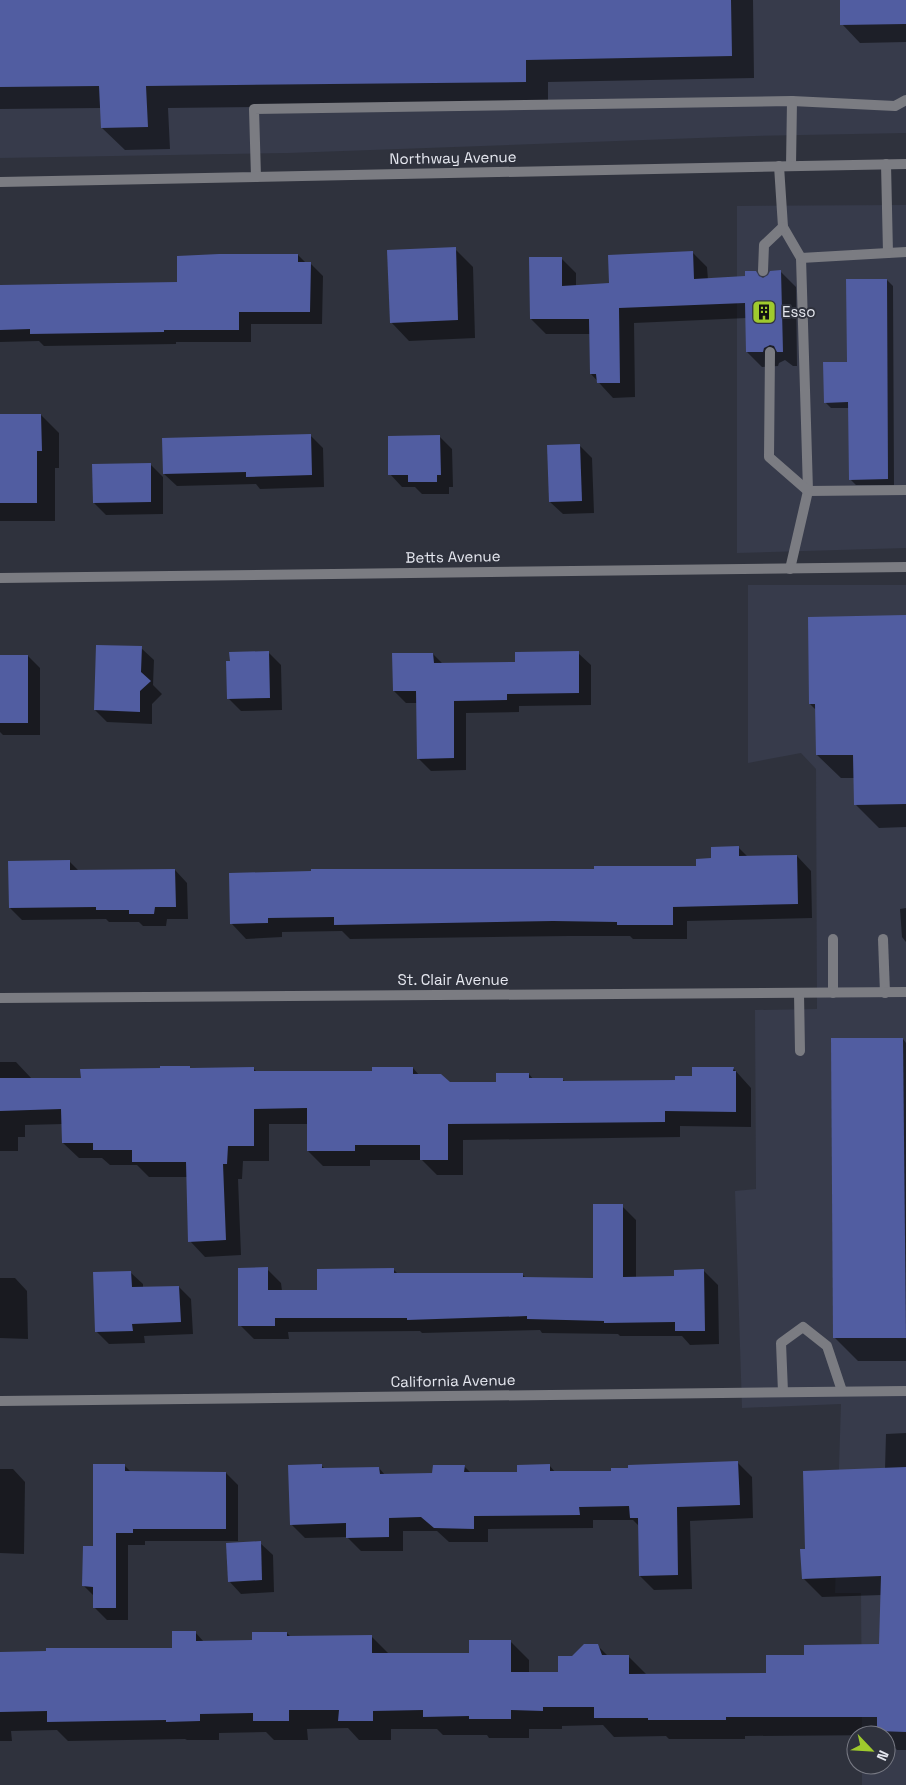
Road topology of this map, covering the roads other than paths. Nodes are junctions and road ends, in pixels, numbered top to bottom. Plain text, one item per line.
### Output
1 (906, 100) edge
2 (792, 101) junction
3 (886, 164) junction
4 (906, 164) edge
5 (779, 166) junction
6 (791, 166) junction
7 (256, 177) junction
8 (0, 182) edge
9 (784, 226) junction
10 (906, 252) edge
11 (888, 253) junction
12 (801, 258) junction
13 (763, 271) dead end
14 (770, 352) dead end
15 (808, 490) junction
16 (906, 490) edge
17 (906, 567) edge
18 (790, 569) junction
19 (0, 578) edge
20 (833, 939) dead end
21 (883, 939) dead end
22 (885, 992) junction
23 (906, 992) edge
24 (799, 993) junction
25 (833, 993) junction
26 (0, 998) edge
27 (800, 1051) dead end
28 (906, 1390) edge
29 (842, 1391) junction
30 (783, 1392) junction
31 (0, 1401) edge

1 - 2 street
2 - 6 street
2 - 7 street
3 - 4 street, Northway Avenue
3 - 6 street, Northway Avenue
3 - 11 street
5 - 6 street, Northway Avenue
5 - 7 street, Northway Avenue
5 - 9 street
7 - 8 street, Northway Avenue
9 - 12 street
9 - 13 street
10 - 11 street
11 - 12 street
12 - 15 street
14 - 15 street
15 - 16 street
15 - 18 street
17 - 18 street, Betts Avenue
18 - 19 street, Betts Avenue
20 - 25 street
21 - 22 street
22 - 23 street, St. Clair Avenue
22 - 25 street, St. Clair Avenue
24 - 25 street, St. Clair Avenue
24 - 26 street, St. Clair Avenue
24 - 27 street
28 - 29 street, California Avenue
29 - 30 street, California Avenue
29 - 30 street
30 - 31 street, California Avenue

